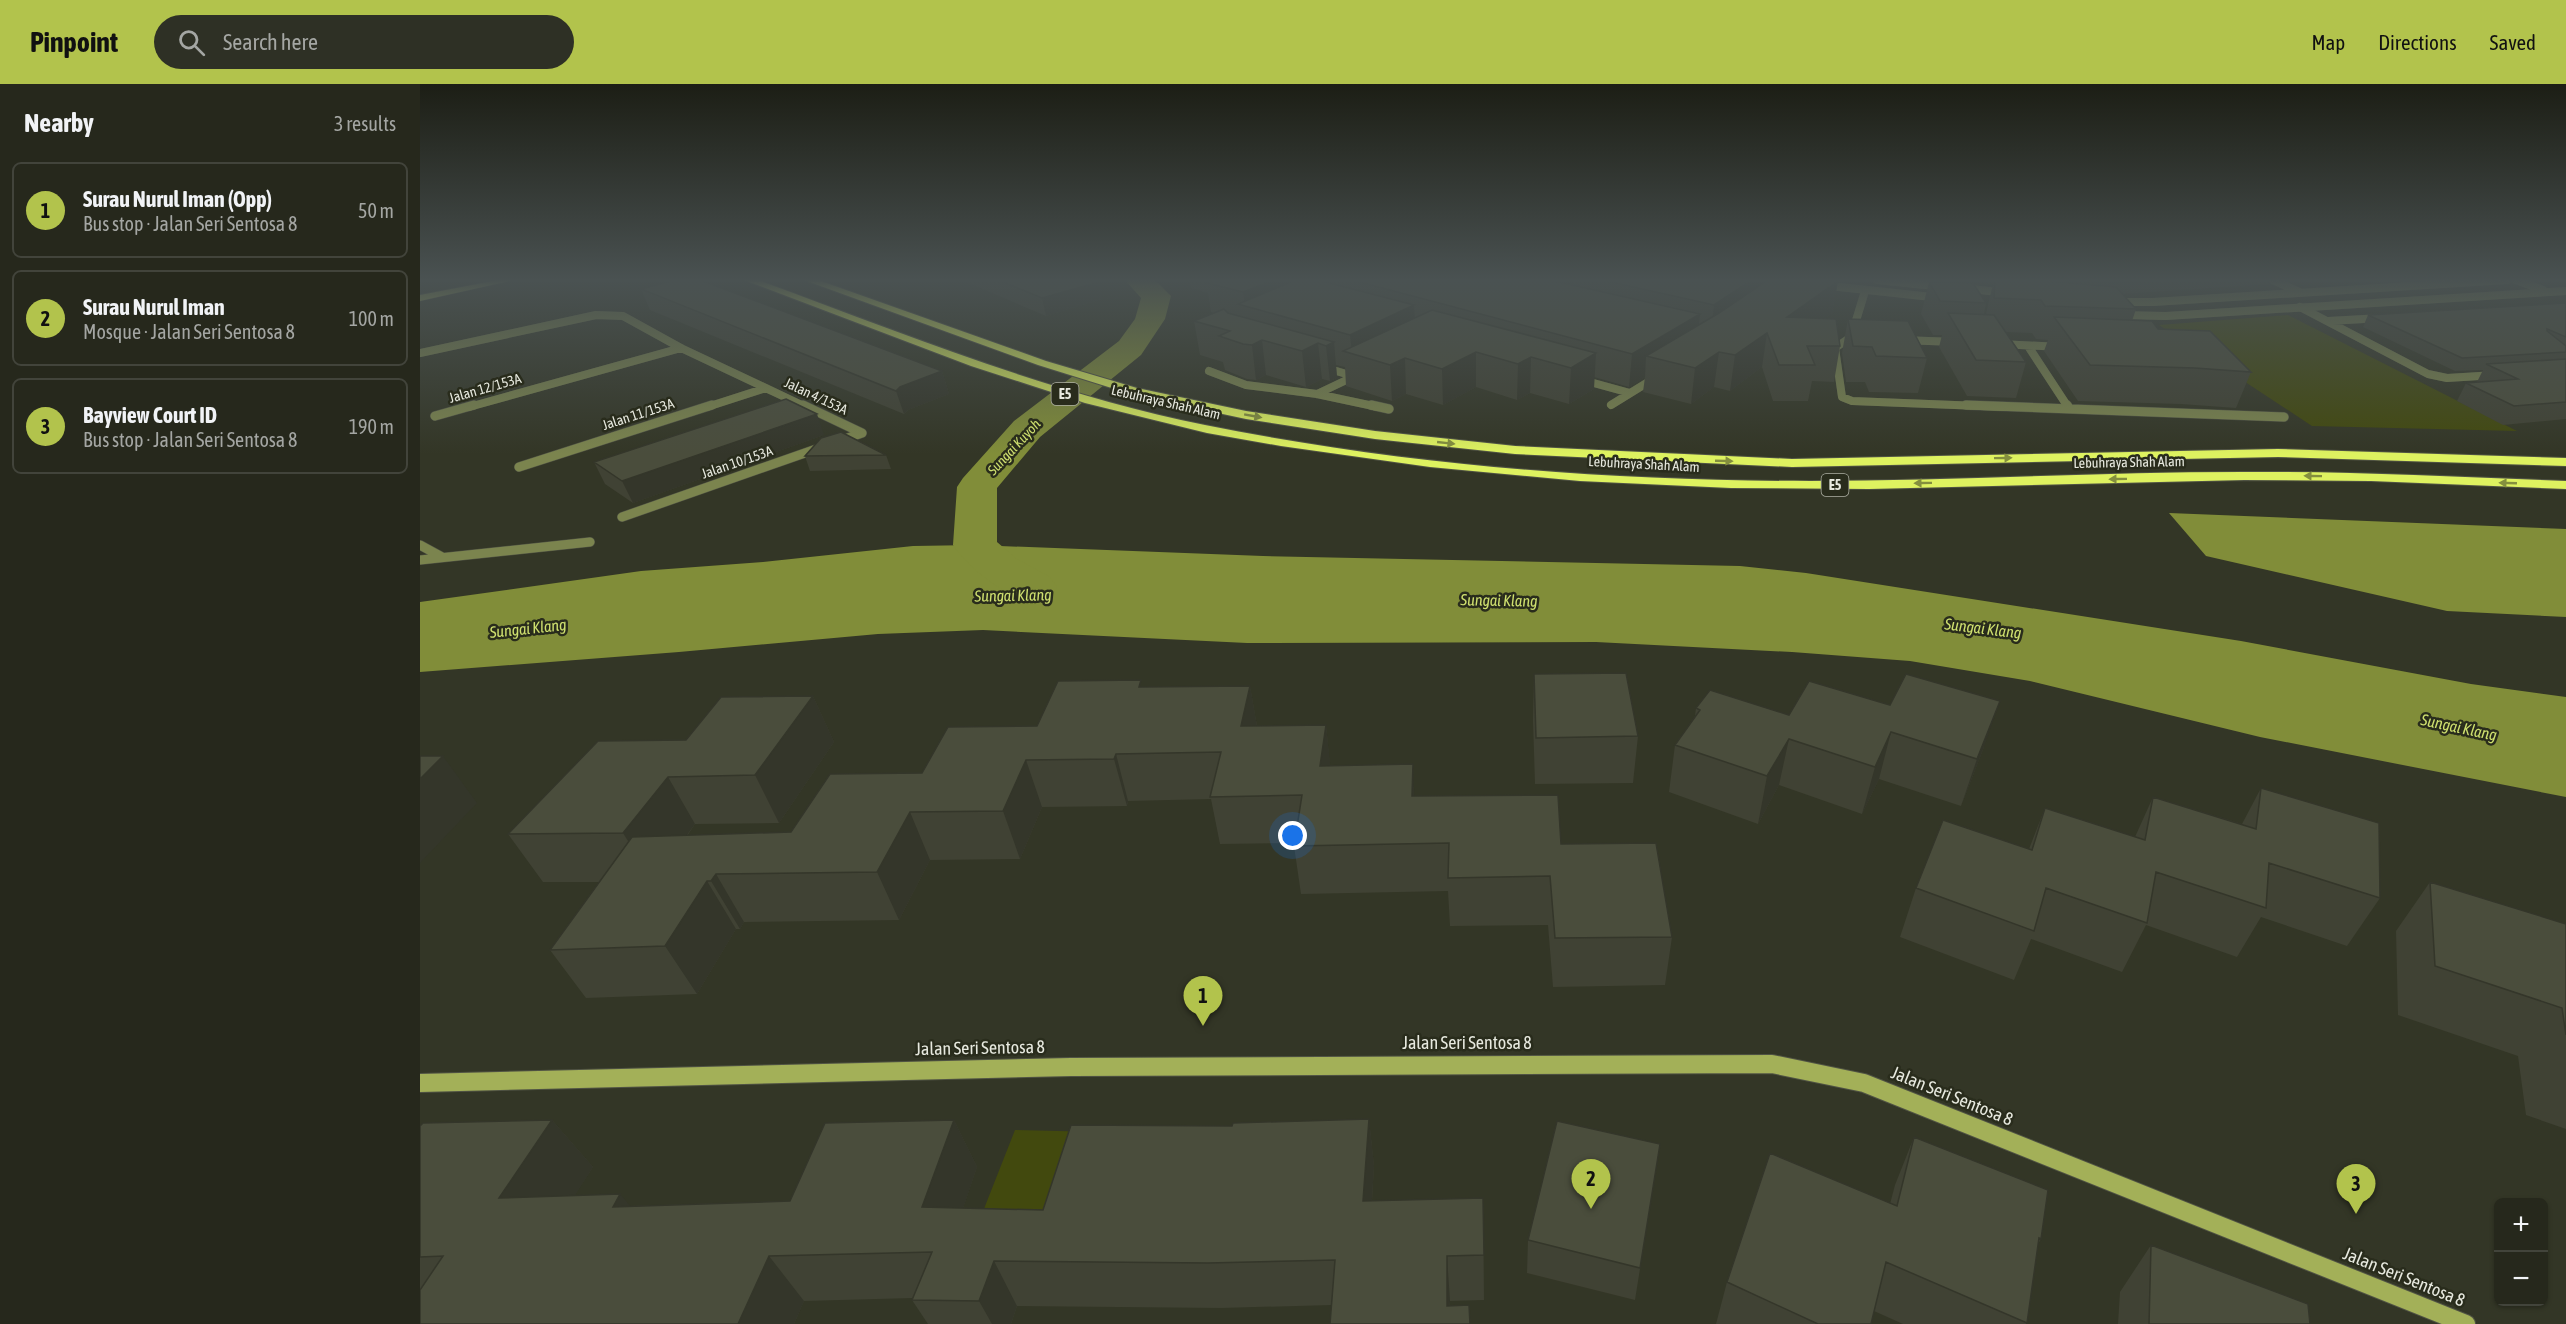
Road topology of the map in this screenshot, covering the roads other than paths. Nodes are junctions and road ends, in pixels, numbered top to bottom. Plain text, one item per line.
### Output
1 (490, 338) edge
2 (662, 338) edge
3 (904, 338) edge
4 (971, 338) edge
5 (1850, 338) edge
6 (2360, 338) edge
7 (1887, 339) edge
8 (1969, 343) edge
9 (1993, 344) edge
10 (2028, 346) junction
11 (681, 348) junction
12 (2075, 348) edge
13 (420, 353) edge
14 (1310, 363) edge
15 (1666, 370) edge
16 (1209, 371) dead end
17 (1363, 371) edge
18 (2506, 374) edge
19 (1353, 376) junction
20 (1575, 378) edge
21 (766, 388) junction
22 (1630, 393) junction
23 (1317, 394) junction
24 (1611, 405) dead end
25 (2069, 408) junction
26 (1389, 409) dead end
27 (435, 416) dead end
28 (2284, 417) dead end
29 (862, 433) joint
30 (2566, 462) edge
31 (519, 466) dead end
32 (2566, 485) edge
33 (622, 518) dead end
34 (590, 542) dead end
35 (420, 545) edge
36 (442, 557) junction
37 (420, 560) edge
38 (420, 1083) edge
39 (2466, 1324) edge

1 - 13 street, Jalan 4/153A
2 - 11 street, Jalan 4/153A
32 -> 3 highway, Lebuhraya Shah Alam / E5
4 -> 30 highway, Lebuhraya Shah Alam / E5
5 - 25 street
6 - 18 street
7 - 8 street
9 - 10 street
10 - 12 street
10 - 25 street
11 - 21 street, Jalan 4/153A
11 - 27 street, Jalan 12/153A
14 - 19 street
15 - 22 street
16 - 23 street
17 - 19 street
19 - 23 street
20 - 22 street
21 - 29 street, Jalan 4/153A
21 - 31 street, Jalan 11/153A
22 - 24 street
23 - 26 street
25 - 28 street
29 - 33 street, Jalan 10/153A
34 - 36 street
35 - 36 street
36 - 37 street
38 - 39 main road, Jalan Seri Sentosa 8

